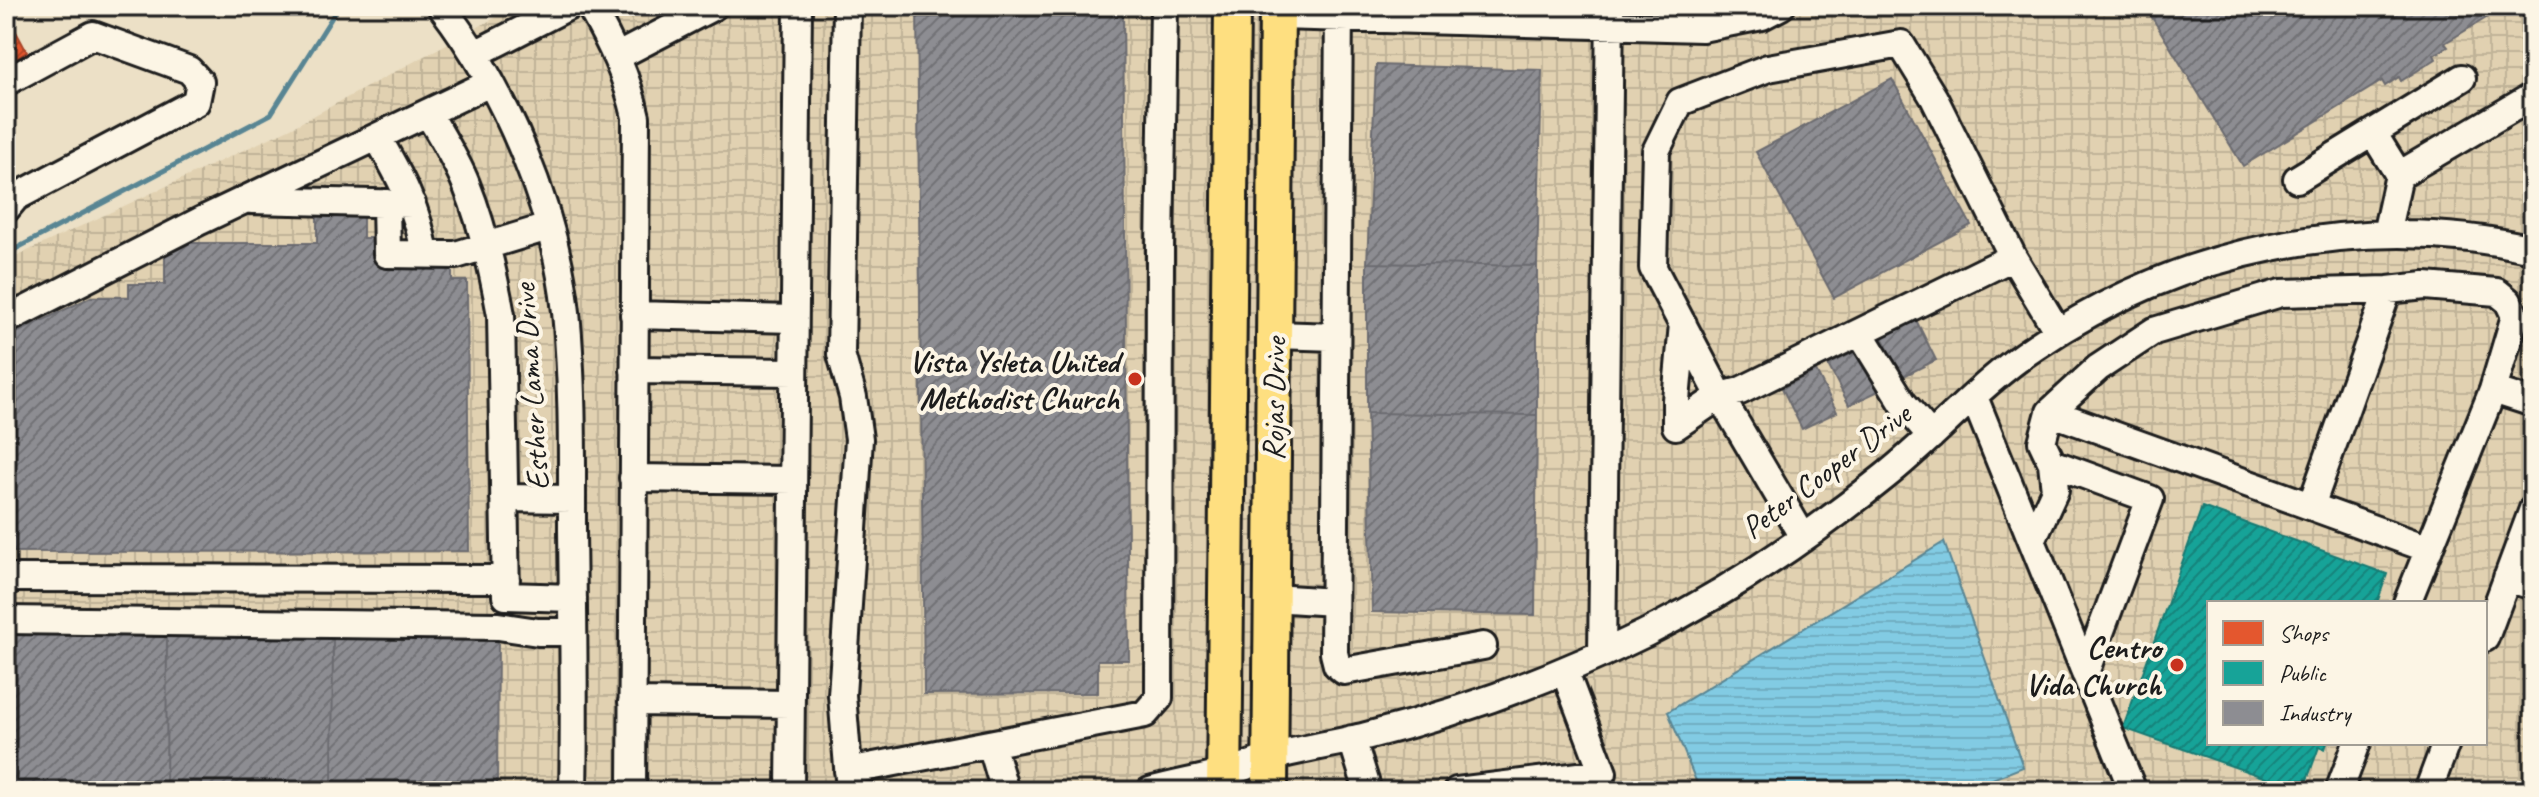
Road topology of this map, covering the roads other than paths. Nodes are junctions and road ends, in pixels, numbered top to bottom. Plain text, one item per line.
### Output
1 (441, 6) edge
2 (569, 6) edge
3 (590, 6) edge
4 (714, 6) edge
5 (798, 6) edge
6 (847, 6) edge
7 (1164, 6) edge
8 (1232, 6) edge
9 (1781, 6) edge
10 (1278, 11) edge
11 (1338, 12) edge
12 (1610, 16) edge
13 (1670, 16) edge
14 (475, 54) junction
15 (618, 56) junction
16 (2462, 78) dead end
17 (6, 82) edge
18 (490, 83) junction
19 (2533, 96) edge
20 (428, 113) junction
21 (2373, 133) junction
22 (377, 137) junction
23 (2399, 175) junction
24 (2297, 179) dead end
25 (9, 195) edge
26 (245, 200) junction
27 (399, 204) junction
28 (548, 227) junction
29 (2386, 234) junction
30 (487, 247) junction
31 (2533, 249) edge
32 (425, 255) junction
33 (2013, 257) junction
34 (2388, 290) junction
35 (634, 315) junction
36 (794, 319) junction
37 (6, 320) edge
38 (1683, 324) junction
39 (2058, 332) junction
40 (1860, 333) junction
41 (1275, 335) junction
42 (1336, 337) junction
43 (634, 370) junction
44 (794, 372) junction
45 (2493, 390) junction
46 (1720, 396) junction
47 (1974, 397) junction
48 (2533, 403) edge
49 (2050, 412) junction
50 (1931, 436) junction
51 (2052, 463) junction
52 (633, 478) junction
53 (793, 480) junction
54 (504, 498) junction
55 (572, 499) junction
56 (2311, 506) junction
57 (2533, 509) edge
58 (1803, 537) junction
59 (2032, 540) junction
60 (2429, 549) junction
61 (6, 578) edge
62 (2507, 578) junction
63 (506, 579) junction
64 (2533, 586) edge
65 (573, 598) junction
66 (1272, 598) junction
67 (2408, 601) edge
68 (1334, 602) junction
69 (6, 620) edge
70 (573, 632) junction
71 (2487, 633) edge
72 (1483, 646) dead end
73 (1602, 654) junction
74 (1565, 672) junction
75 (2085, 673) junction
76 (632, 702) junction
77 (790, 704) junction
78 (1352, 739) junction
79 (991, 744) junction
80 (2356, 745) edge
81 (2445, 745) edge
82 (1270, 774) edge
83 (849, 781) edge
84 (1224, 782) edge
85 (1606, 782) edge
86 (573, 791) edge
87 (632, 791) edge
88 (790, 791) edge
89 (1005, 791) edge
90 (1150, 791) edge
91 (1368, 791) edge
92 (1457, 791) edge
93 (2133, 791) edge
94 (2339, 791) edge
95 (2428, 791) edge

1 - 14 street, Esther Lama Drive
2 - 14 street
3 - 15 street
4 - 15 street
5 - 36 street
6 - 83 street
7 - 79 street
8 - 84 main road, Rojas Drive
9 - 13 street
10 - 11 street
10 - 41 main road, Rojas Drive
11 - 12 street
11 - 42 street
12 - 13 street
12 - 73 street
14 - 18 street, Esther Lama Drive
15 - 35 street
16 - 21 street
17 - 25 street
18 - 20 street
18 - 28 street, Esther Lama Drive
19 - 23 street
20 - 22 street
20 - 30 street
21 - 23 street
21 - 24 street
22 - 26 street
22 - 27 street
23 - 29 street
26 - 27 street
26 - 37 street
27 - 32 street
27 - 32 street
28 - 30 street
28 - 55 street, Esther Lama Drive
29 - 31 street, Peter Cooper Drive
29 - 39 street, Peter Cooper Drive
30 - 32 street
30 - 54 street
33 - 38 street
33 - 39 street
33 - 40 street
34 - 45 street
34 - 49 street
34 - 56 street
35 - 36 street
35 - 43 street
36 - 44 street
38 - 46 street
38 - 46 street
39 - 47 street, Peter Cooper Drive
40 - 46 street
40 - 50 street
41 - 42 street
41 - 66 main road, Rojas Drive
42 - 68 street
43 - 44 street
43 - 52 street
44 - 53 street
45 - 48 street
45 - 60 street
46 - 58 street
47 - 50 street, Peter Cooper Drive
47 - 59 street
49 - 51 street
49 - 56 street
50 - 58 street, Peter Cooper Drive
51 - 59 street
51 - 75 street
52 - 53 street
52 - 76 street
53 - 77 street
54 - 55 street
54 - 63 street
55 - 65 street, Esther Lama Drive
56 - 60 street
57 - 62 street
58 - 73 street, Peter Cooper Drive
59 - 75 street
60 - 67 street
61 - 63 street
62 - 64 street
62 - 71 street
63 - 65 street
65 - 70 street, Esther Lama Drive
66 - 68 street
66 - 82 main road, Rojas Drive
68 - 72 street
69 - 70 street
70 - 86 street, Esther Lama Drive
73 - 74 street, Peter Cooper Drive
74 - 78 street, Peter Cooper Drive
74 - 85 street
75 - 93 street
76 - 77 street
76 - 87 street
77 - 88 street
78 - 82 street, Peter Cooper Drive
78 - 91 street
79 - 83 street
79 - 89 street
80 - 94 street
81 - 95 street
82 - 84 street, Peter Cooper Drive
84 - 90 street, Peter Cooper Drive
85 - 92 street

